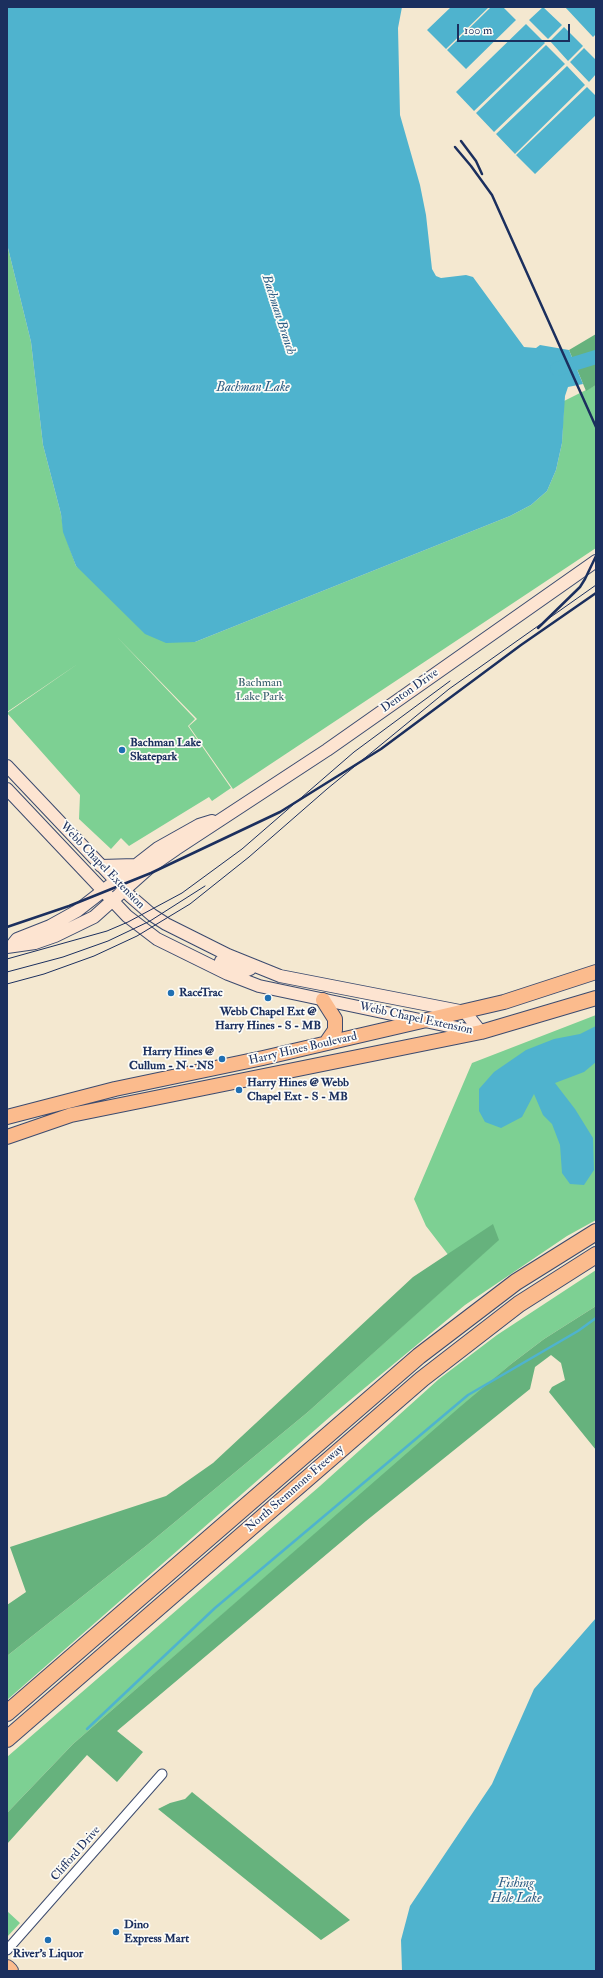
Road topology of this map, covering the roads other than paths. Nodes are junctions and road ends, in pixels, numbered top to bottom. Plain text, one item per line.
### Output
1 (596, 561) edge
2 (7, 766) edge
3 (7, 776) edge
4 (7, 789) edge
5 (33, 794) junction
6 (222, 817) junction
7 (136, 865) junction
8 (101, 866) junction
9 (116, 881) junction
10 (103, 891) junction
11 (125, 891) junction
12 (113, 902) junction
13 (9, 946) edge
14 (189, 954) junction
15 (252, 965) junction
16 (596, 972) edge
17 (596, 998) edge
18 (323, 1000) junction
19 (465, 1012) junction
20 (426, 1020) junction
21 (481, 1032) junction
22 (326, 1043) junction
23 (264, 1058) junction
24 (267, 1077) junction
25 (114, 1089) junction
26 (118, 1106) junction
27 (7, 1117) edge
28 (7, 1137) edge
29 (596, 1232) edge
30 (596, 1255) edge
31 (7, 1713) edge
32 (7, 1739) edge
33 (162, 1774) dead end
34 (7, 1950) edge
35 (7, 1968) edge
36 (10, 1971) edge

1 - 6 main road, Denton Drive
2 - 5 main road, Webb Chapel Extension
3 - 5 main road
4 - 10 main road, Webb Chapel Extension
5 - 8 main road, Webb Chapel Extension
6 - 7 main road, Denton Drive
6 - 11 main road, Denton Drive
7 - 8 main road
7 - 9 main road, Denton Drive
8 - 9 main road, Webb Chapel Extension
9 - 10 main road, Denton Drive
9 - 11 main road, Webb Chapel Extension
10 - 12 main road, Webb Chapel Extension
10 - 13 main road, Denton Drive
11 - 12 main road, Denton Drive
11 - 15 main road, Webb Chapel Extension
12 - 13 main road, Denton Drive
12 - 14 main road, Webb Chapel Extension
14 - 15 main road
14 - 18 main road, Webb Chapel Extension
15 - 19 main road, Webb Chapel Extension
16 - 19 main road, Harry Hines Boulevard
17 - 21 main road, Harry Hines Boulevard
18 - 20 main road, Webb Chapel Extension
18 - 22 main road
19 - 20 main road, Harry Hines Boulevard
19 - 21 main road, Webb Chapel Extension
20 - 21 main road, Webb Chapel Extension
20 - 22 main road, Harry Hines Boulevard
21 - 24 main road, Harry Hines Boulevard
22 - 23 main road, Harry Hines Boulevard
23 - 24 main road
23 - 25 main road, Harry Hines Boulevard
24 - 26 main road, Harry Hines Boulevard
25 - 26 main road
25 - 27 main road, Harry Hines Boulevard
26 - 28 main road, Harry Hines Boulevard
29 - 31 highway, North Stemmons Freeway
30 - 32 highway, North Stemmons Freeway
33 - 34 street, Clifford Drive
35 - 36 highway

